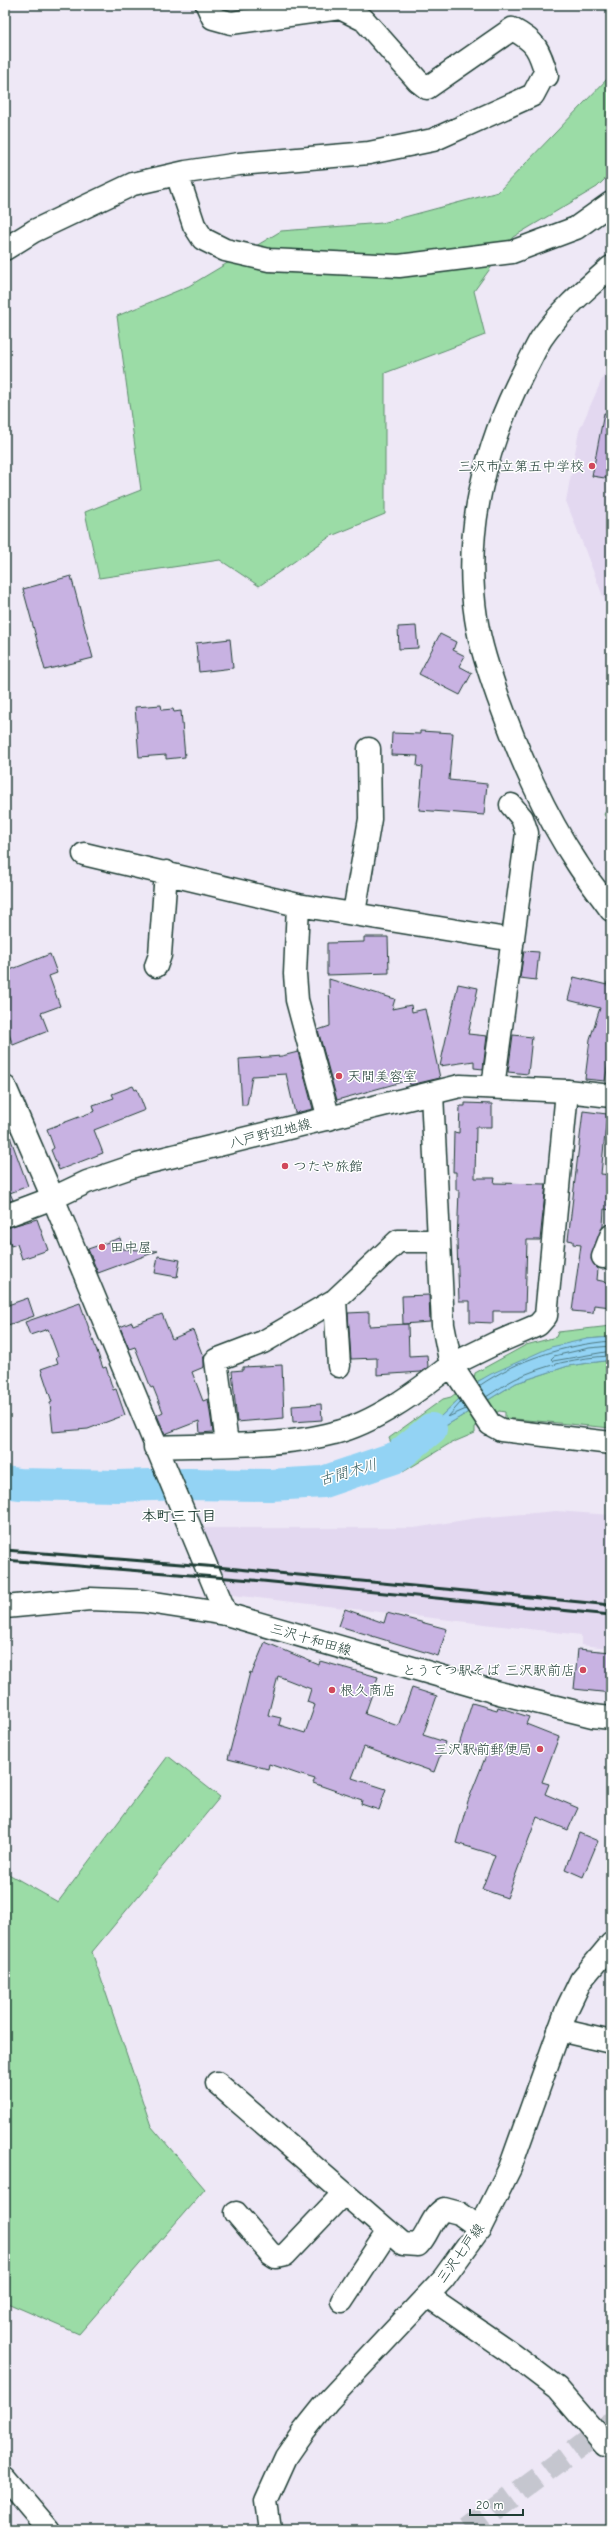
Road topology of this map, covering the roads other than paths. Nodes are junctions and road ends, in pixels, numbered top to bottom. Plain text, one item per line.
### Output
1 (207, 5) edge
2 (177, 174) junction
3 (611, 203) edge
4 (5, 249) edge
5 (611, 267) edge
6 (369, 749) dead end
7 (512, 805) dead end
8 (84, 854) dead end
9 (166, 872) junction
10 (298, 905) junction
11 (611, 910) edge
12 (354, 913) junction
13 (513, 940) junction
14 (156, 966) dead end
15 (5, 1087) edge
16 (494, 1087) junction
17 (567, 1091) junction
18 (432, 1093) junction
19 (611, 1096) edge
20 (329, 1119) junction
21 (53, 1198) junction
22 (5, 1216) edge
23 (611, 1236) edge
24 (439, 1241) junction
25 (603, 1257) dead end
26 (335, 1300) junction
27 (339, 1366) dead end
28 (454, 1370) junction
29 (611, 1443) edge
30 (227, 1444) junction
31 (158, 1453) junction
32 (5, 1606) edge
33 (226, 1614) junction
34 (611, 1718) edge
35 (611, 1944) edge
36 (559, 2030) junction
37 (611, 2042) edge
38 (217, 2084) dead end
39 (343, 2194) junction
40 (236, 2213) dead end
41 (480, 2228) junction
42 (388, 2231) junction
43 (428, 2296) junction
44 (342, 2301) dead end
45 (611, 2441) edge
46 (5, 2478) edge
47 (49, 2530) edge
48 (270, 2530) edge

1 - 2 street
2 - 3 street
2 - 4 street
5 - 11 street
6 - 12 street
7 - 13 street
8 - 9 street
9 - 10 street
9 - 14 street
10 - 12 street
10 - 20 street
12 - 13 street
13 - 16 street
15 - 21 street
16 - 17 street, 八戸野辺地線
16 - 18 street, 八戸野辺地線
17 - 19 street, 八戸野辺地線
17 - 28 street
18 - 20 street, 八戸野辺地線
18 - 24 street
20 - 21 street, 八戸野辺地線
21 - 22 street, 八戸野辺地線
21 - 31 street
23 - 25 street
24 - 26 street
24 - 28 street
26 - 27 street
26 - 30 street
28 - 29 street
28 - 30 street
30 - 31 street
31 - 33 street
32 - 33 street, 三沢十和田線
33 - 34 street, 三沢十和田線
35 - 36 street, 三沢七戸線
36 - 37 street
36 - 41 street, 三沢七戸線
38 - 39 street
39 - 40 street
39 - 42 street
41 - 42 street
41 - 43 street, 三沢七戸線
42 - 44 street
43 - 45 street
43 - 48 street, 三沢七戸線
46 - 47 street

